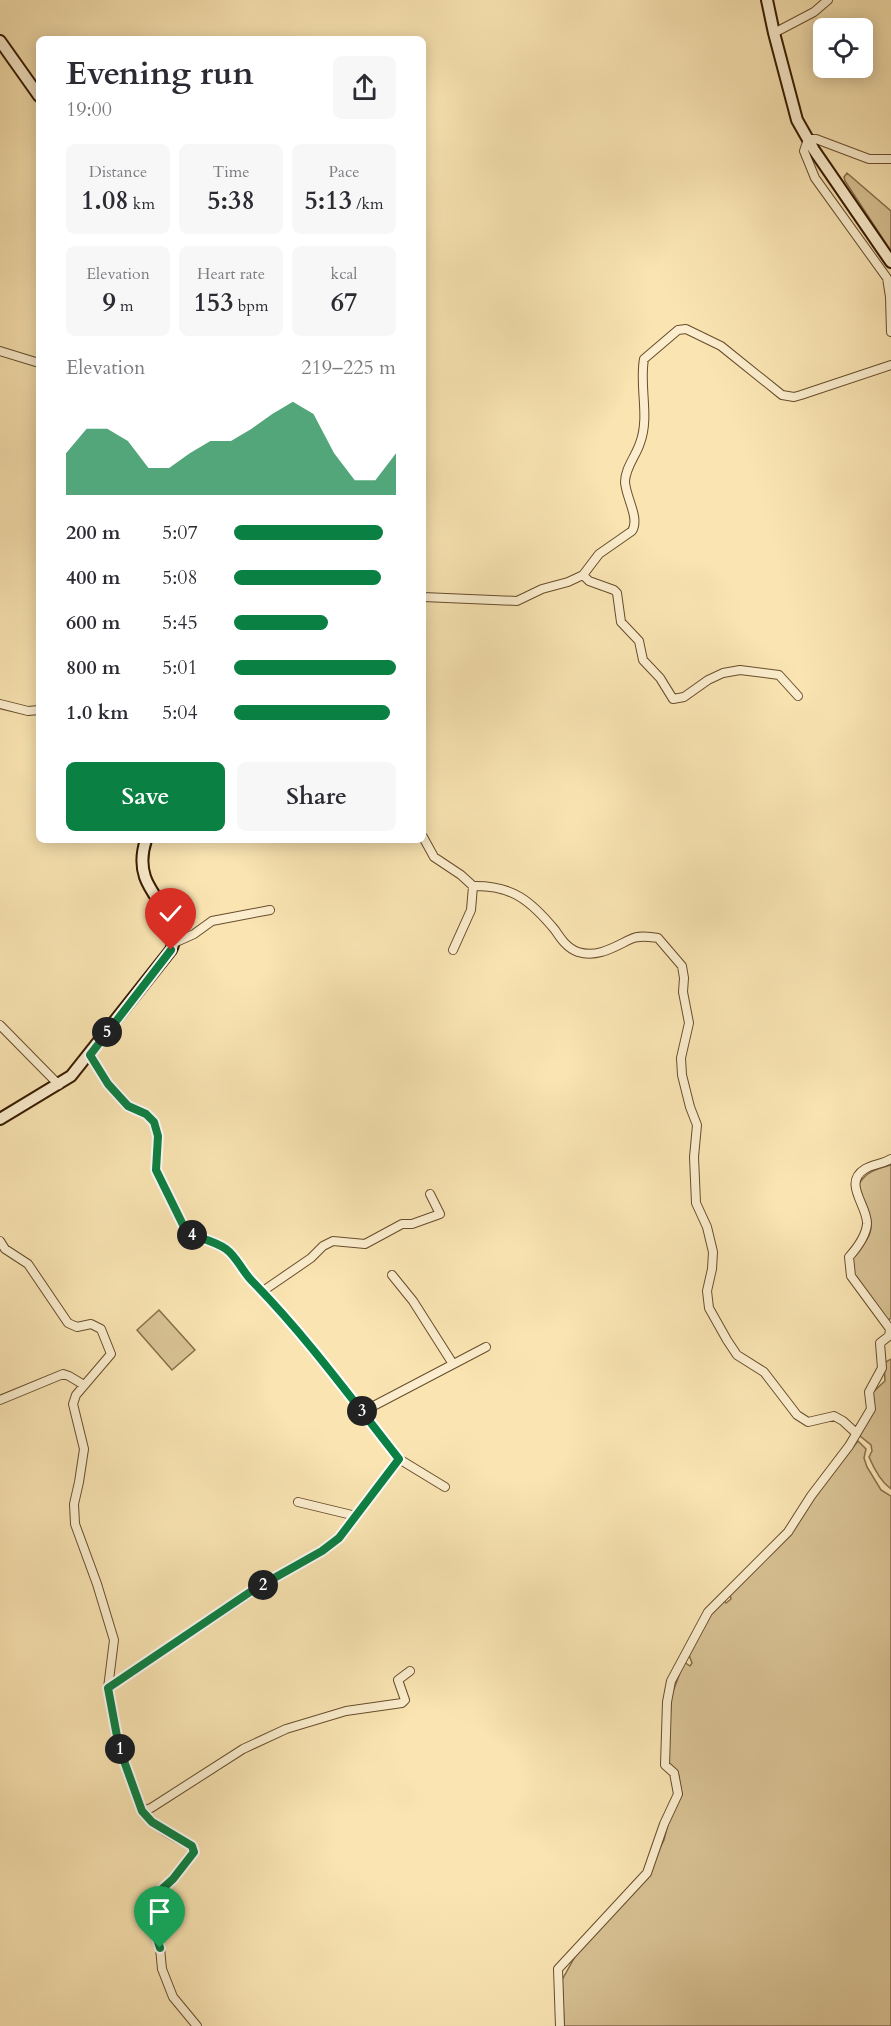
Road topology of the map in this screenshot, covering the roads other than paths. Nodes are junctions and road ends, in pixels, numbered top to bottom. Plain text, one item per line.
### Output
1 (767, 0) edge
2 (828, 0) edge
3 (774, 33) junction
4 (1, 44) edge
5 (36, 92) edge
6 (808, 139) junction
7 (891, 159) edge
8 (891, 261) edge
9 (891, 332) edge
10 (0, 351) edge
11 (36, 362) edge
12 (891, 365) edge
13 (583, 575) junction
14 (426, 597) edge
15 (798, 696) dead end
16 (0, 704) edge
17 (36, 710) edge
18 (426, 842) edge
19 (145, 843) edge
20 (473, 886) junction
21 (270, 910) dead end
22 (174, 943) junction
23 (453, 950) dead end
24 (0, 1025) edge
25 (90, 1055) junction
26 (59, 1085) junction
27 (0, 1119) edge
28 (891, 1160) edge
29 (430, 1194) dead end
30 (0, 1241) edge
31 (392, 1275) dead end
32 (263, 1291) junction
33 (486, 1347) dead end
34 (453, 1364) junction
35 (84, 1385) junction
36 (0, 1400) edge
37 (362, 1412) junction
38 (856, 1433) junction
39 (399, 1459) junction
40 (446, 1487) dead end
41 (298, 1502) dead end
42 (356, 1516) junction
43 (410, 1671) dead end
44 (108, 1688) junction
45 (142, 1811) junction
46 (197, 2026) edge
47 (560, 2026) edge

1 - 3 street
2 - 3 street
3 - 6 street
4 - 5 street
6 - 7 street
6 - 8 street
6 - 9 street
10 - 11 street
12 - 13 street
13 - 14 street
13 - 15 street
16 - 17 street
18 - 20 street
19 - 22 street
20 - 23 street
20 - 38 street
21 - 22 street
22 - 25 street
24 - 26 street
25 - 26 street
25 - 32 street
26 - 27 street
28 - 38 street
29 - 32 street
30 - 35 street
31 - 34 street
32 - 37 street
33 - 34 street
34 - 37 street
35 - 36 street
35 - 44 street
37 - 39 street
38 - 47 street
39 - 40 street
39 - 42 street
41 - 42 street
42 - 44 street
43 - 45 street
44 - 45 street
45 - 46 street

